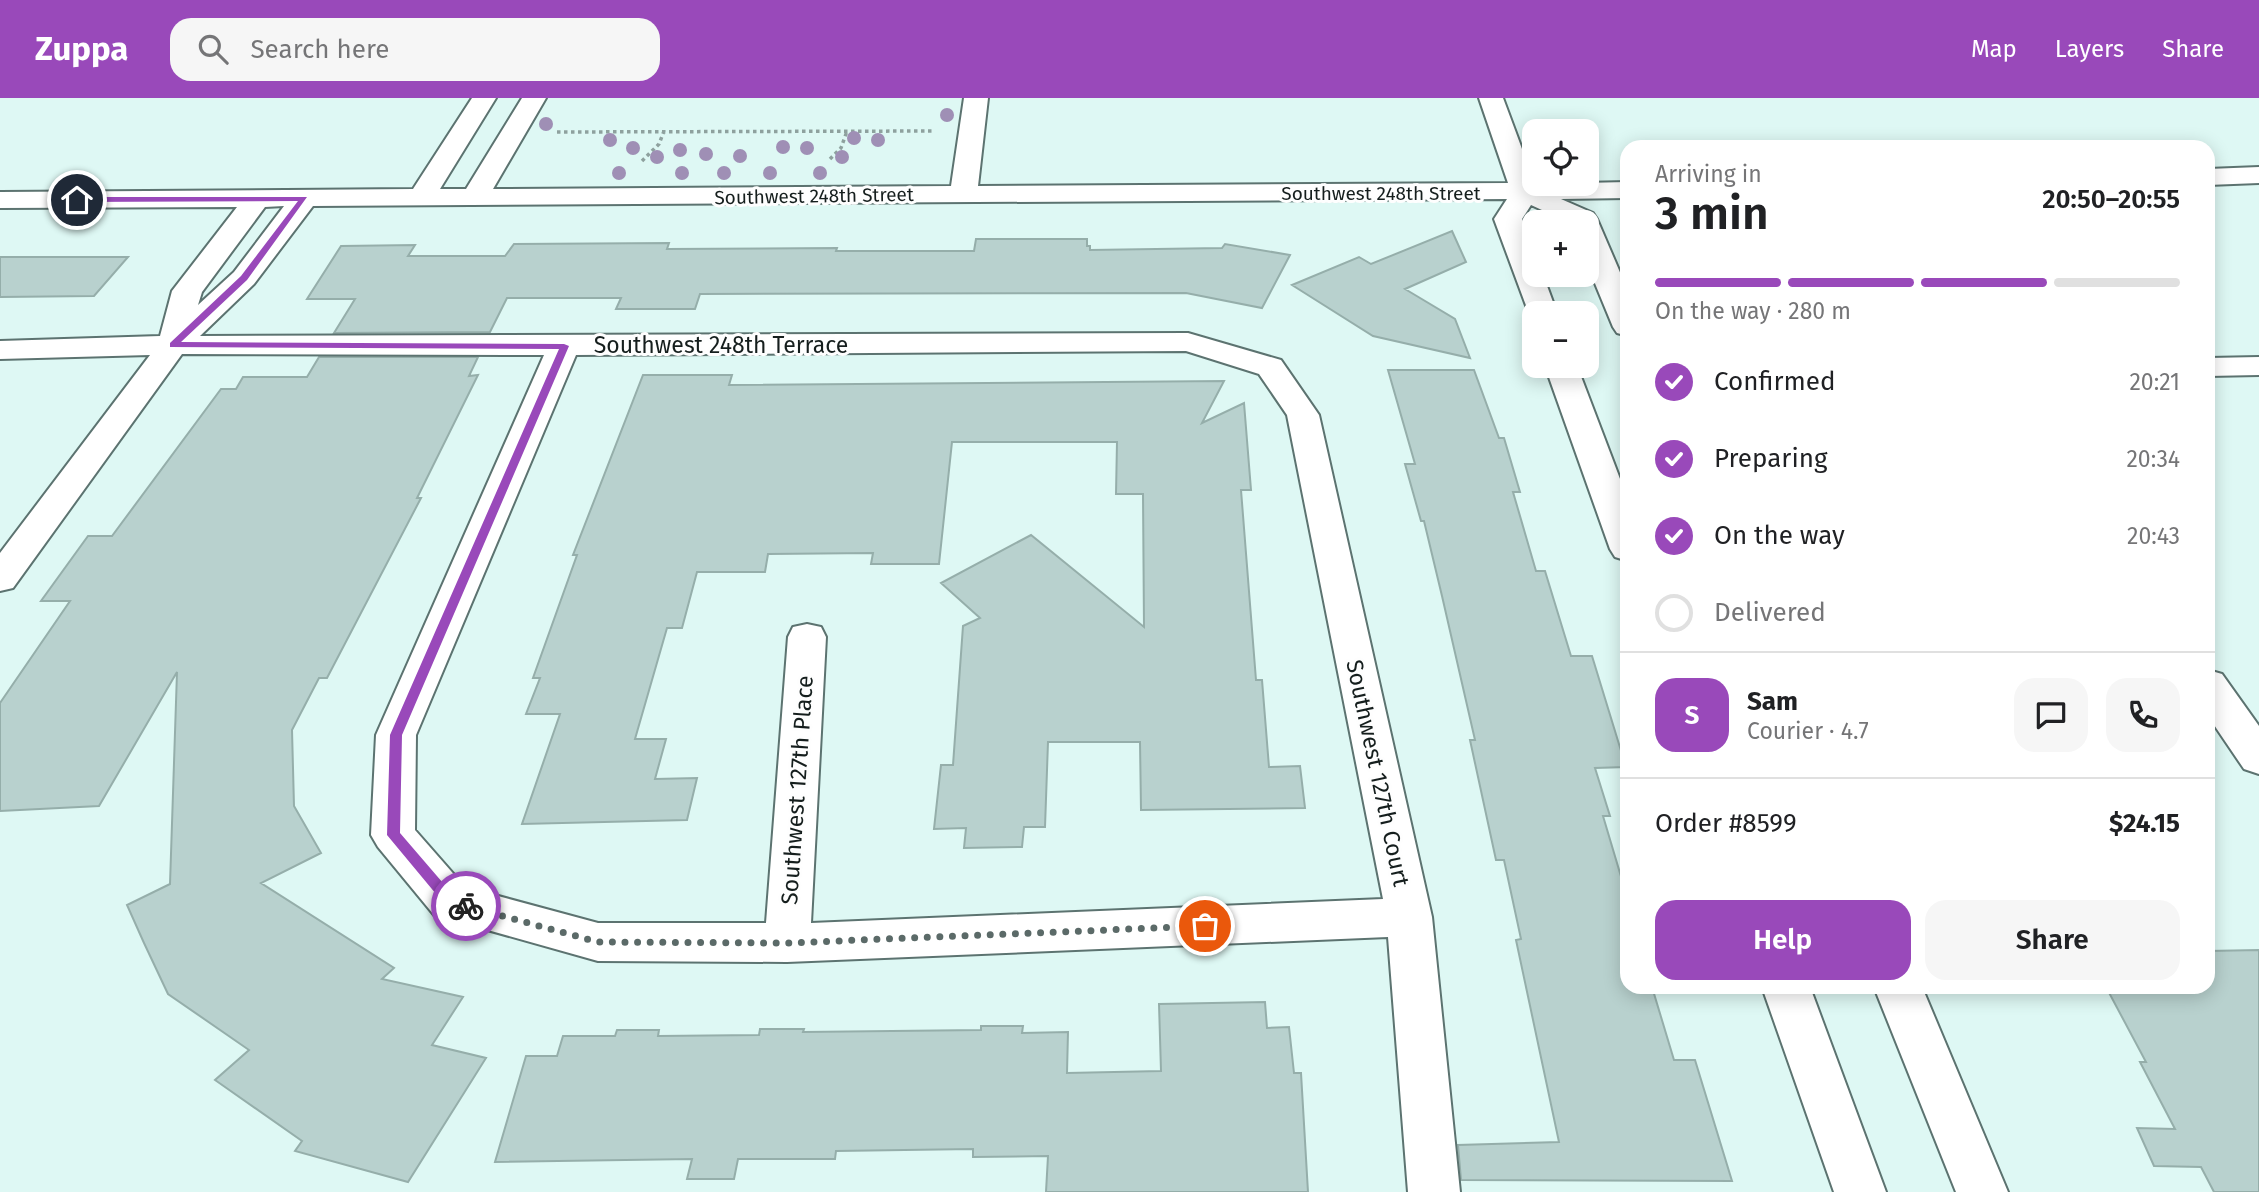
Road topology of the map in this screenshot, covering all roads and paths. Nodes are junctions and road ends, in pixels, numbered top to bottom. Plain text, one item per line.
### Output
1 (484, 98) edge
2 (534, 98) edge
3 (976, 98) edge
4 (1491, 98) edge
5 (664, 131) junction
6 (848, 131) junction
7 (937, 131) dead end
8 (553, 132) dead end
9 (830, 160) dead end
10 (632, 168) dead end
11 (2259, 176) edge
12 (2215, 177) edge
13 (1522, 184) edge
14 (1620, 190) edge
15 (1599, 191) edge
16 (1522, 192) edge
17 (962, 194) junction
18 (1522, 196) edge
19 (1533, 196) edge
20 (421, 198) junction
21 (257, 199) junction
22 (304, 199) junction
23 (473, 199) junction
24 (0, 200) edge
25 (1560, 210) edge
26 (1599, 258) edge
27 (1538, 301) edge
28 (1620, 308) edge
29 (173, 345) junction
30 (564, 346) junction
31 (0, 350) edge
32 (2259, 366) edge
33 (1270, 367) joint
34 (2215, 367) edge
35 (1565, 378) edge
36 (1620, 527) edge
37 (0, 579) edge
38 (807, 637) dead end
39 (2215, 694) edge
40 (2259, 758) edge
41 (1409, 917) junction
42 (787, 943) junction
43 (1789, 994) edge
44 (1901, 994) edge
45 (1434, 1192) edge
46 (1860, 1192) edge
47 (1982, 1192) edge

1 - 20 street
2 - 23 street
3 - 17 street
4 - 13 street
5 - 6 path
5 - 8 path
5 - 10 path
6 - 7 path
6 - 9 path
11 - 12 street
14 - 15 street, Southwest 248th Street
16 - 17 street, Southwest 248th Street
17 - 23 street, Southwest 248th Street
18 - 27 street
19 - 25 street
20 - 22 street, Southwest 248th Street
20 - 23 street, Southwest 248th Street
21 - 22 street, Southwest 248th Street
21 - 24 street, Southwest 248th Street
21 - 29 street
22 - 29 street
26 - 28 street
29 - 30 street, Southwest 248th Terrace
29 - 31 street, Southwest 248th Terrace
29 - 37 street
30 - 33 street, Southwest 248th Terrace
30 - 42 street
32 - 34 street
33 - 41 street, Southwest 127th Court
35 - 36 street
38 - 42 street, Southwest 127th Place
39 - 40 street
41 - 42 street
41 - 45 street, Southwest 127th Court
43 - 46 street
44 - 47 street

